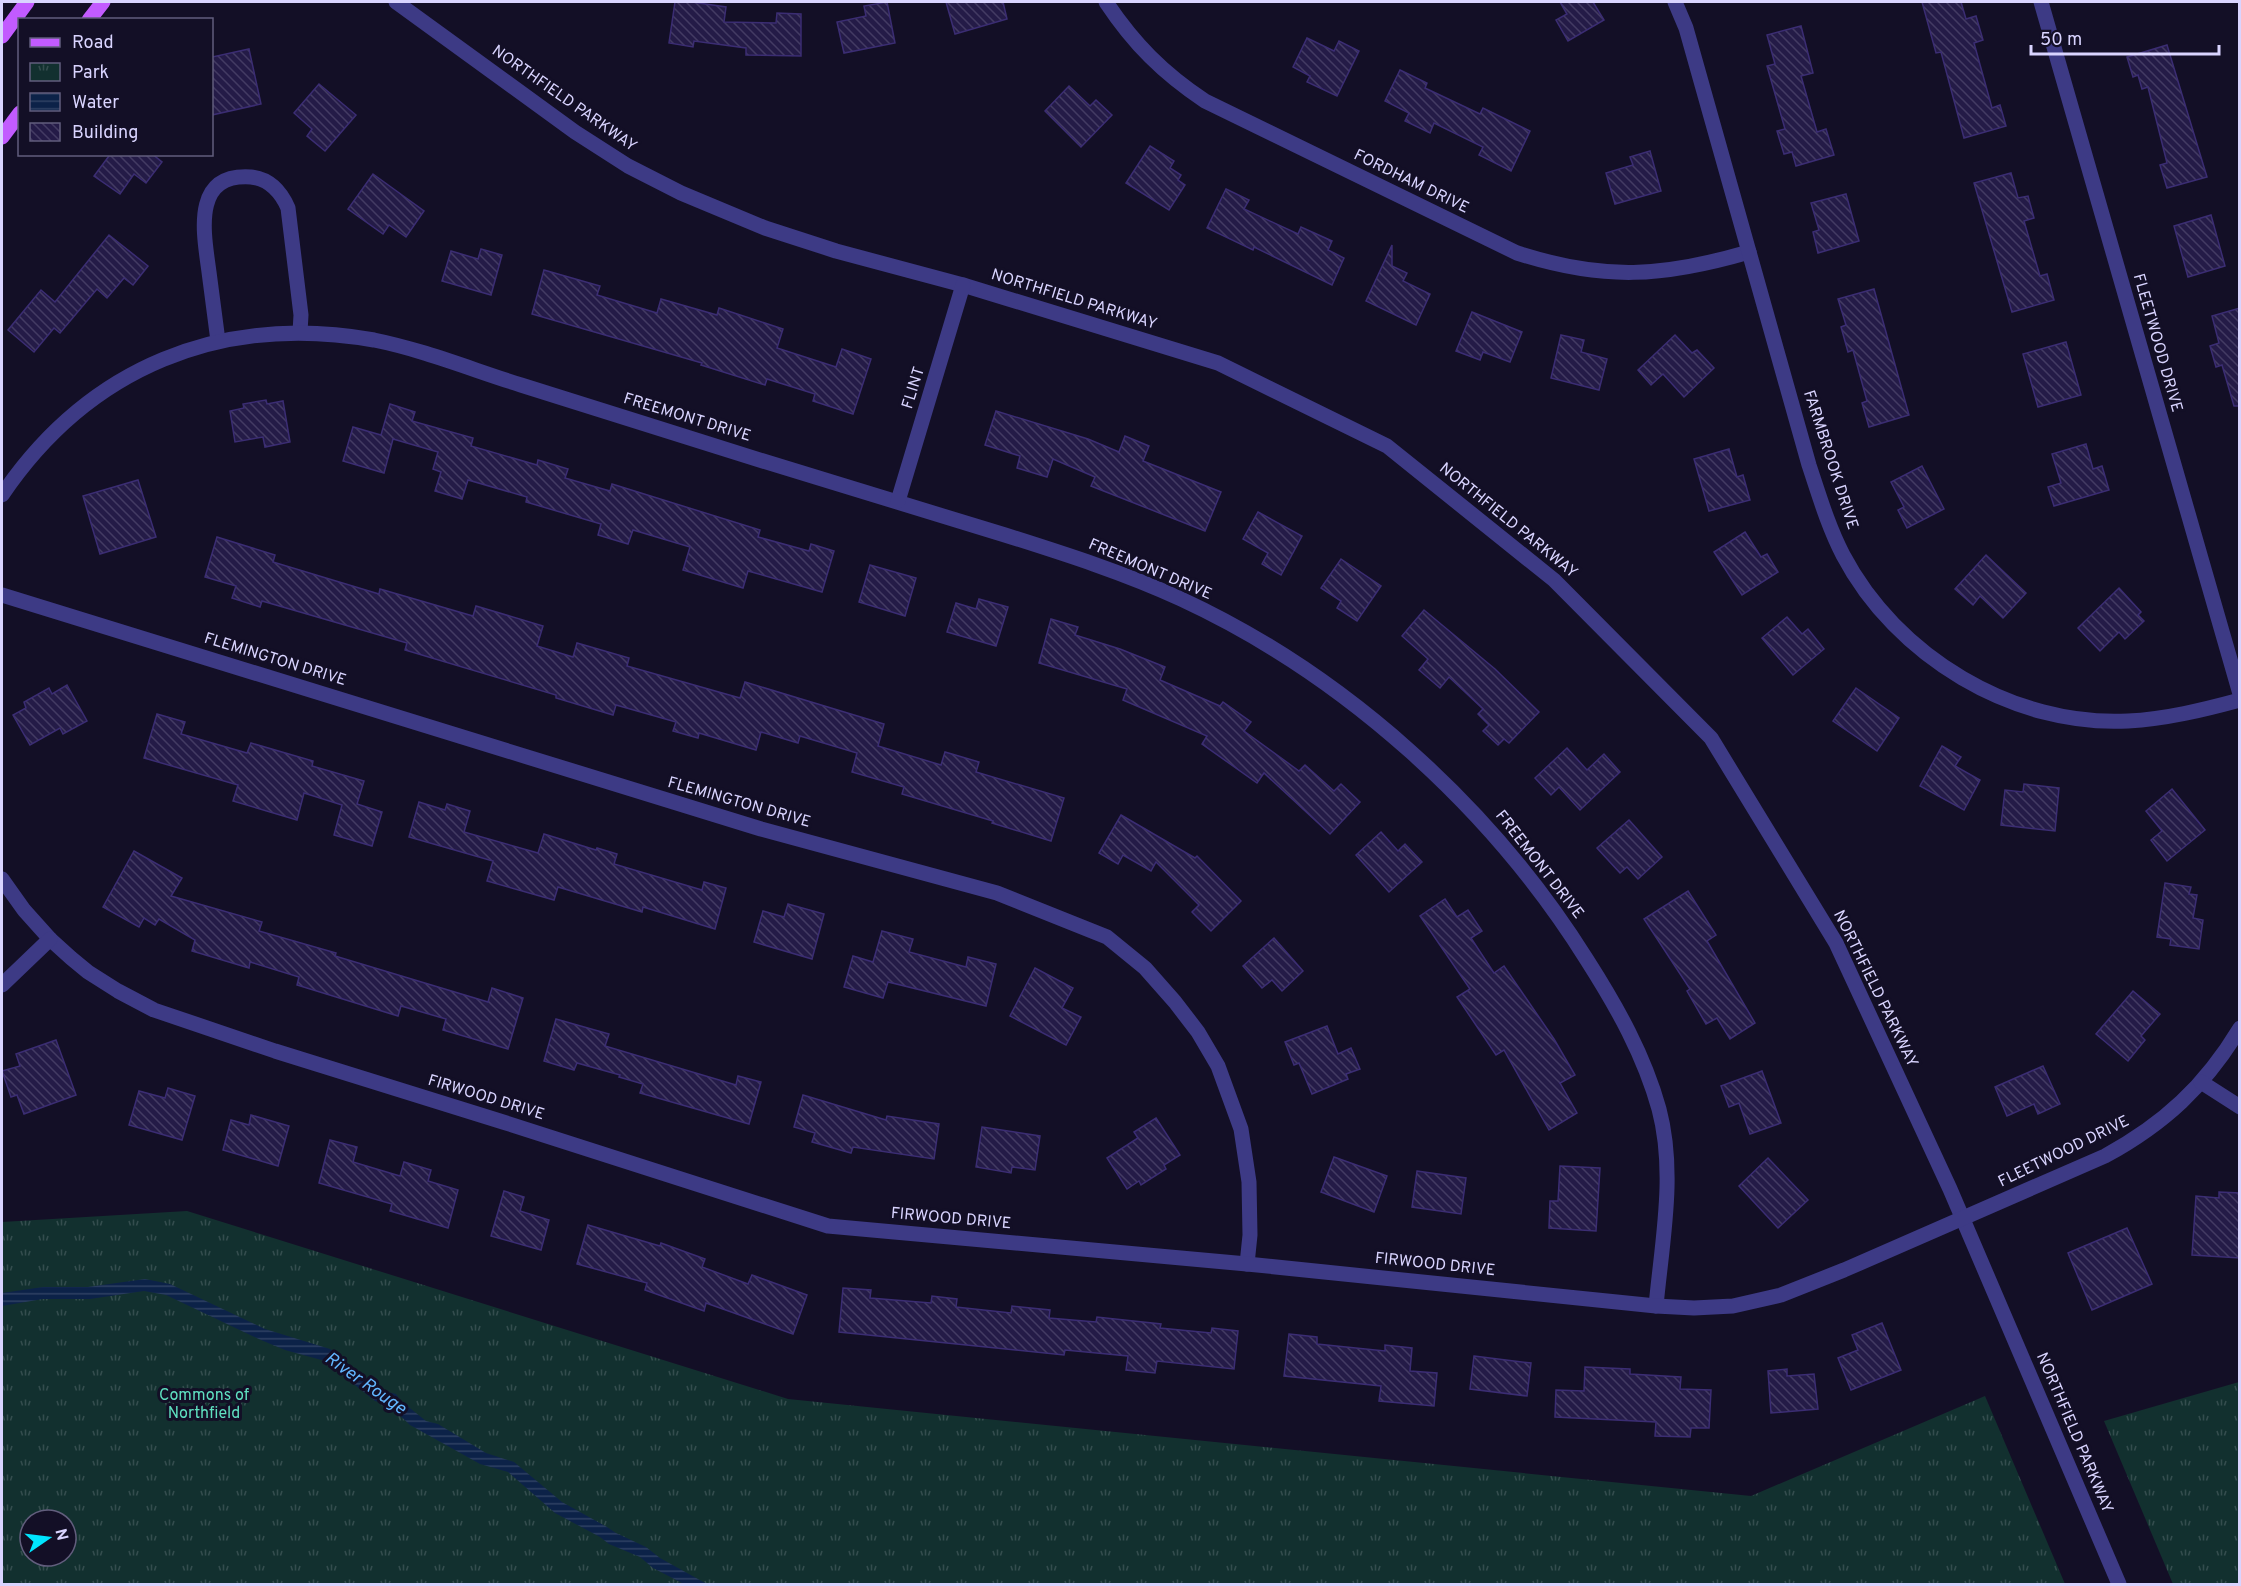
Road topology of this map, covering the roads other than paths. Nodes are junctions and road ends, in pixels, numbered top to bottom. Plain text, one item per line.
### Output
1 (27, 2) edge
2 (103, 2) edge
3 (1106, 2) edge
4 (1675, 2) edge
5 (2041, 2) edge
6 (402, 3) edge
7 (91, 18) edge
8 (2, 36) edge
9 (18, 116) edge
10 (2, 137) edge
11 (1749, 252) junction
12 (963, 285) junction
13 (300, 332) junction
14 (218, 341) junction
15 (2, 495) edge
16 (898, 501) junction
17 (2, 595) edge
18 (2240, 694) edge
19 (2240, 700) edge
20 (2, 879) edge
21 (50, 939) junction
22 (2, 985) edge
23 (2240, 1028) edge
24 (2201, 1082) junction
25 (2240, 1107) edge
26 (1963, 1219) junction
27 (1247, 1264) junction
28 (1656, 1306) junction
29 (2119, 1584) edge

1 - 8 main road
2 - 7 main road
3 - 11 street, FORDHAM DRIVE
4 - 11 street, FARMBROOK DRIVE
5 - 18 street, FLEETWOOD DRIVE
6 - 12 street, NORTHFIELD PARKWAY
9 - 10 main road
11 - 19 street, FARMBROOK DRIVE
12 - 16 street, FLINT
12 - 26 street, NORTHFIELD PARKWAY
13 - 14 street, FREEMONT DRIVE
13 - 14 street
13 - 16 street, FREEMONT DRIVE
14 - 15 street, FREEMONT DRIVE
16 - 28 street, FREEMONT DRIVE
17 - 27 street, FLEMINGTON DRIVE
20 - 21 street, FIRWOOD DRIVE
21 - 22 street
21 - 27 street, FIRWOOD DRIVE
23 - 24 street, FLEETWOOD DRIVE
24 - 25 street
24 - 26 street, FLEETWOOD DRIVE
26 - 28 street, FIRWOOD DRIVE
26 - 29 street, NORTHFIELD PARKWAY
27 - 28 street, FIRWOOD DRIVE

